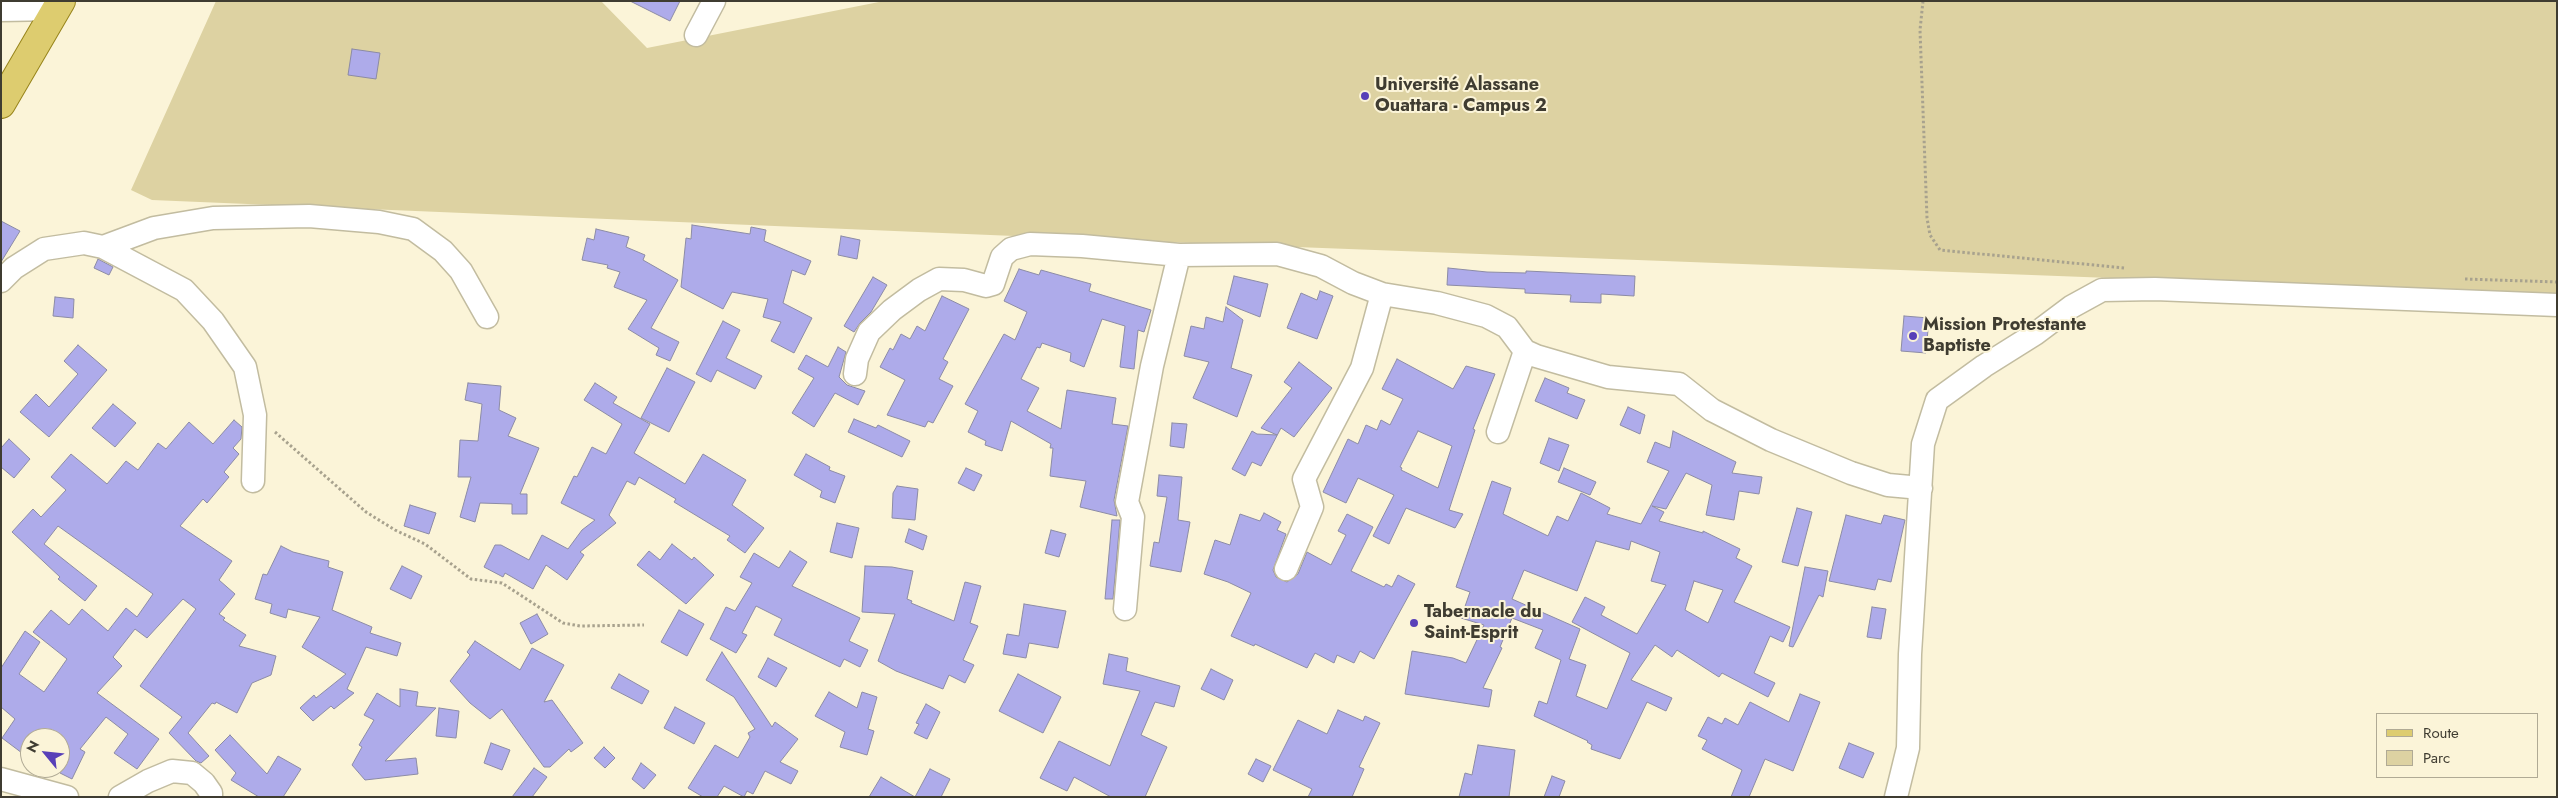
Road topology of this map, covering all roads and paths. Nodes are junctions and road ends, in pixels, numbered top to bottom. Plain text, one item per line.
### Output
1 (714, 1) edge
2 (1923, 1) edge
3 (58, 5) edge
4 (1, 10) edge
5 (696, 35) dead end
6 (1, 104) edge
7 (103, 247) junction
8 (1179, 255) junction
9 (2132, 268) dead end
10 (2458, 279) dead end
11 (1, 281) edge
12 (2557, 282) edge
13 (1382, 294) junction
14 (2557, 305) edge
15 (487, 316) dead end
16 (1525, 351) junction
17 (855, 374) dead end
18 (255, 415) junction
19 (1498, 432) dead end
20 (254, 481) dead end
21 (1920, 488) junction
22 (1286, 569) dead end
23 (1126, 609) dead end
24 (644, 624) dead end
25 (1, 779) edge
26 (67, 797) edge
27 (120, 797) edge
28 (211, 797) edge
29 (1896, 797) edge

1 - 5 street
2 - 9 path
3 - 4 street
3 - 6 main road
7 - 11 street
7 - 15 street
7 - 18 street
8 - 13 street
8 - 17 street
8 - 23 street
10 - 12 path
13 - 16 street
13 - 22 street
14 - 21 street
16 - 19 street
16 - 21 street
18 - 20 street
18 - 24 path
21 - 29 street
25 - 26 street
27 - 28 street

